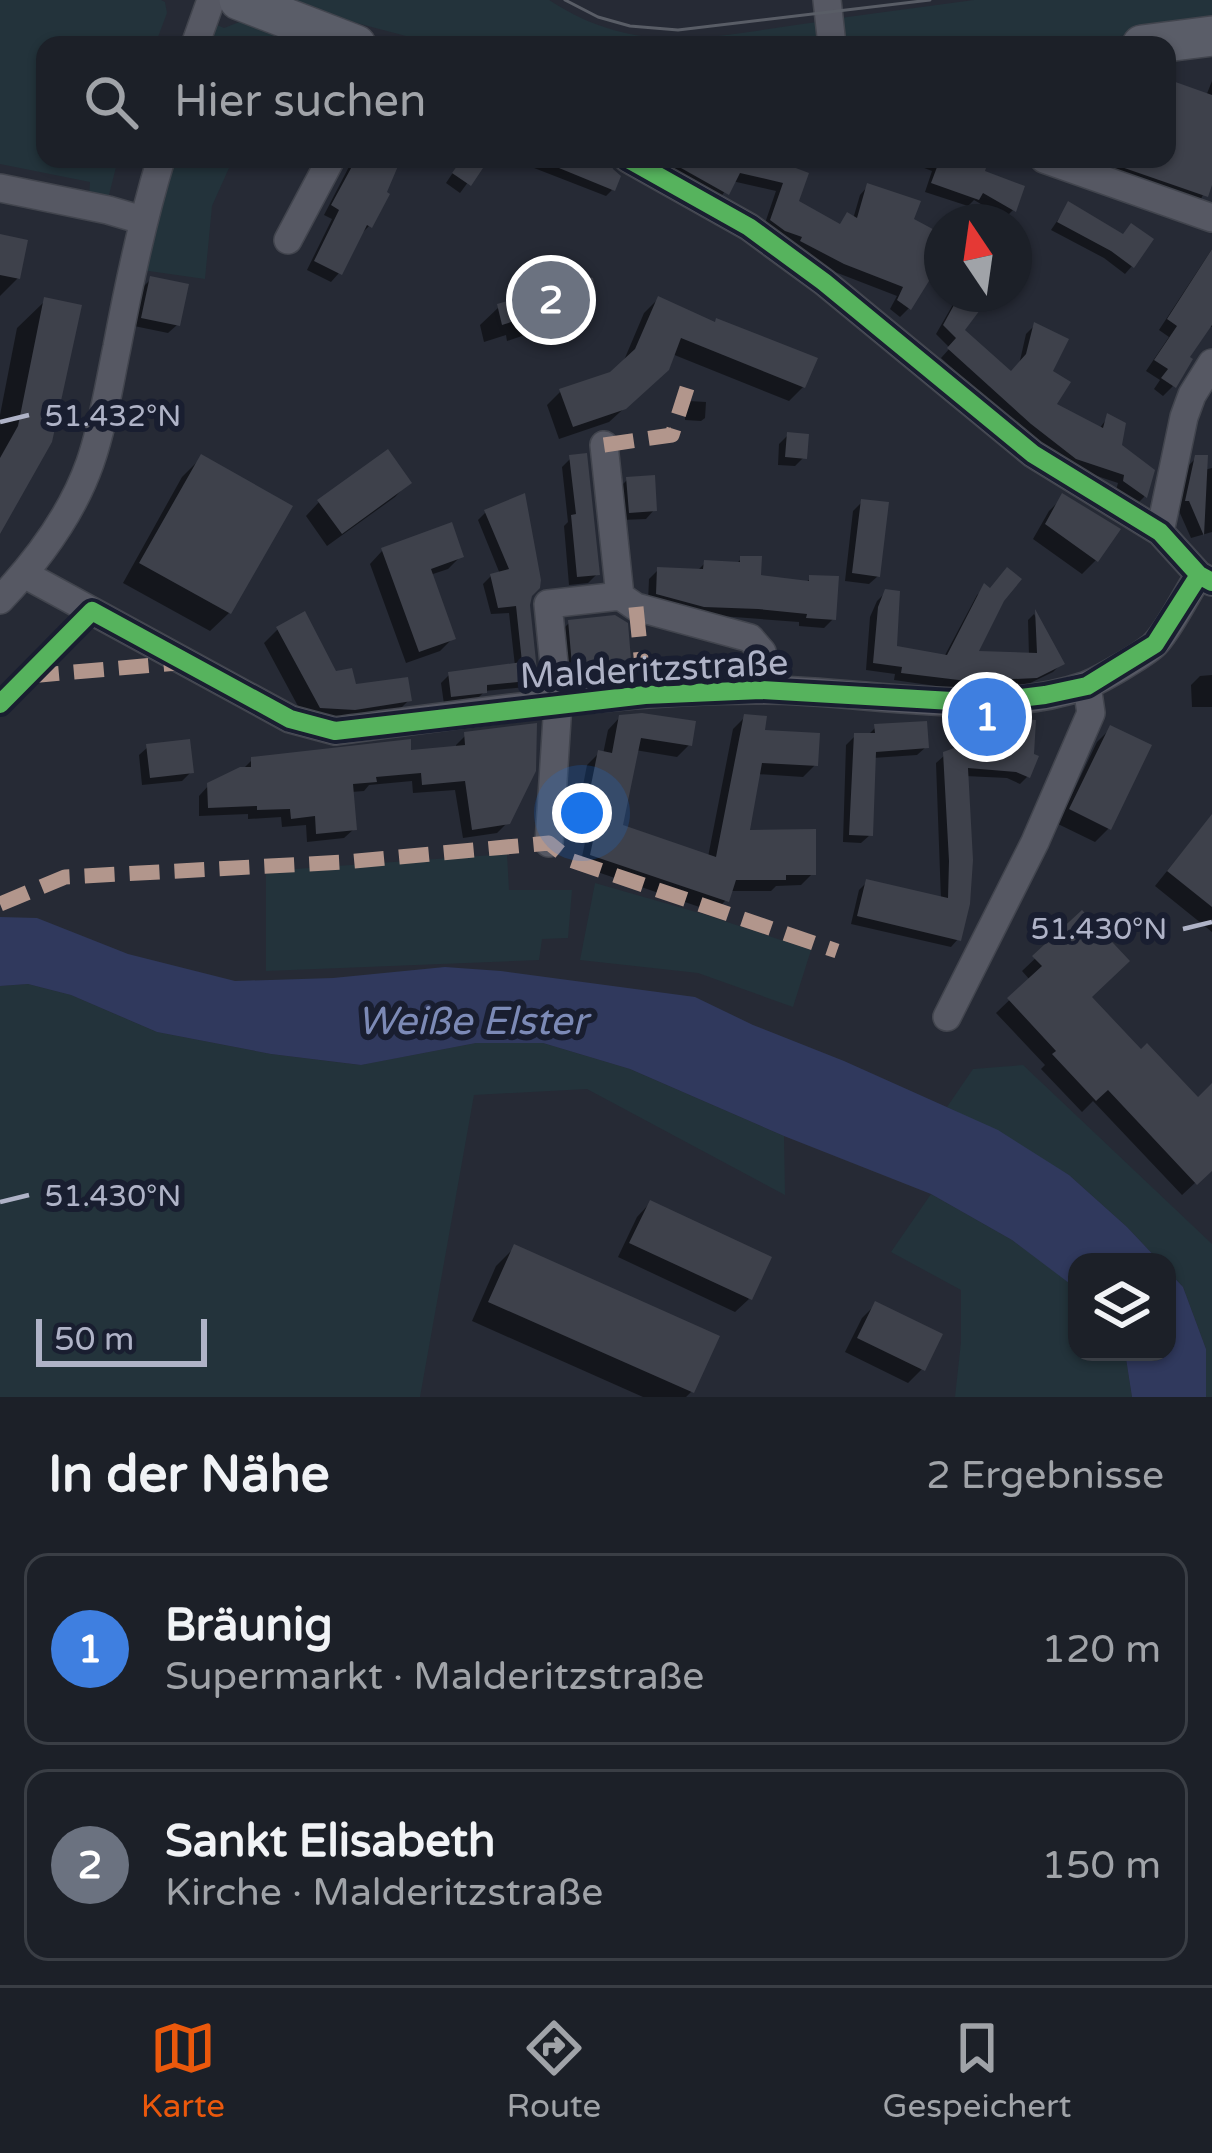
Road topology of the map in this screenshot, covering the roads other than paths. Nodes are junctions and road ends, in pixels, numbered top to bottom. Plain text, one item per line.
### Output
1 (212, 0) edge
2 (239, 0) edge
3 (827, 0) edge
4 (198, 36) edge
5 (333, 36) edge
6 (831, 36) edge
7 (1212, 36) edge
8 (1176, 41) edge
9 (158, 168) edge
10 (326, 168) edge
11 (644, 168) edge
12 (1070, 168) edge
13 (0, 188) edge
14 (1212, 218) edge
15 (142, 220) junction
16 (288, 240) dead end
17 (1212, 363) edge
18 (604, 446) dead end
19 (1160, 532) junction
20 (24, 574) junction
21 (1206, 579) edge
22 (620, 596) junction
23 (0, 600) edge
24 (1087, 686) junction
25 (761, 690) junction
26 (558, 703) junction
27 (549, 843) dead end
28 (947, 1017) dead end

1 - 4 street
2 - 5 street
3 - 6 street
7 - 8 street
9 - 15 street
10 - 16 street
11 - 19 street
12 - 14 street
13 - 15 street
15 - 20 street
17 - 19 street
18 - 22 street, Malderitzstraße
19 - 21 street
20 - 23 street
20 - 26 street, Malderitzstraße
21 - 24 street, Malderitzstraße
22 - 25 street, Malderitzstraße
22 - 26 street, Malderitzstraße
24 - 25 street, Malderitzstraße
24 - 28 street
25 - 26 street, Malderitzstraße
26 - 27 street, Malderitzstraße

